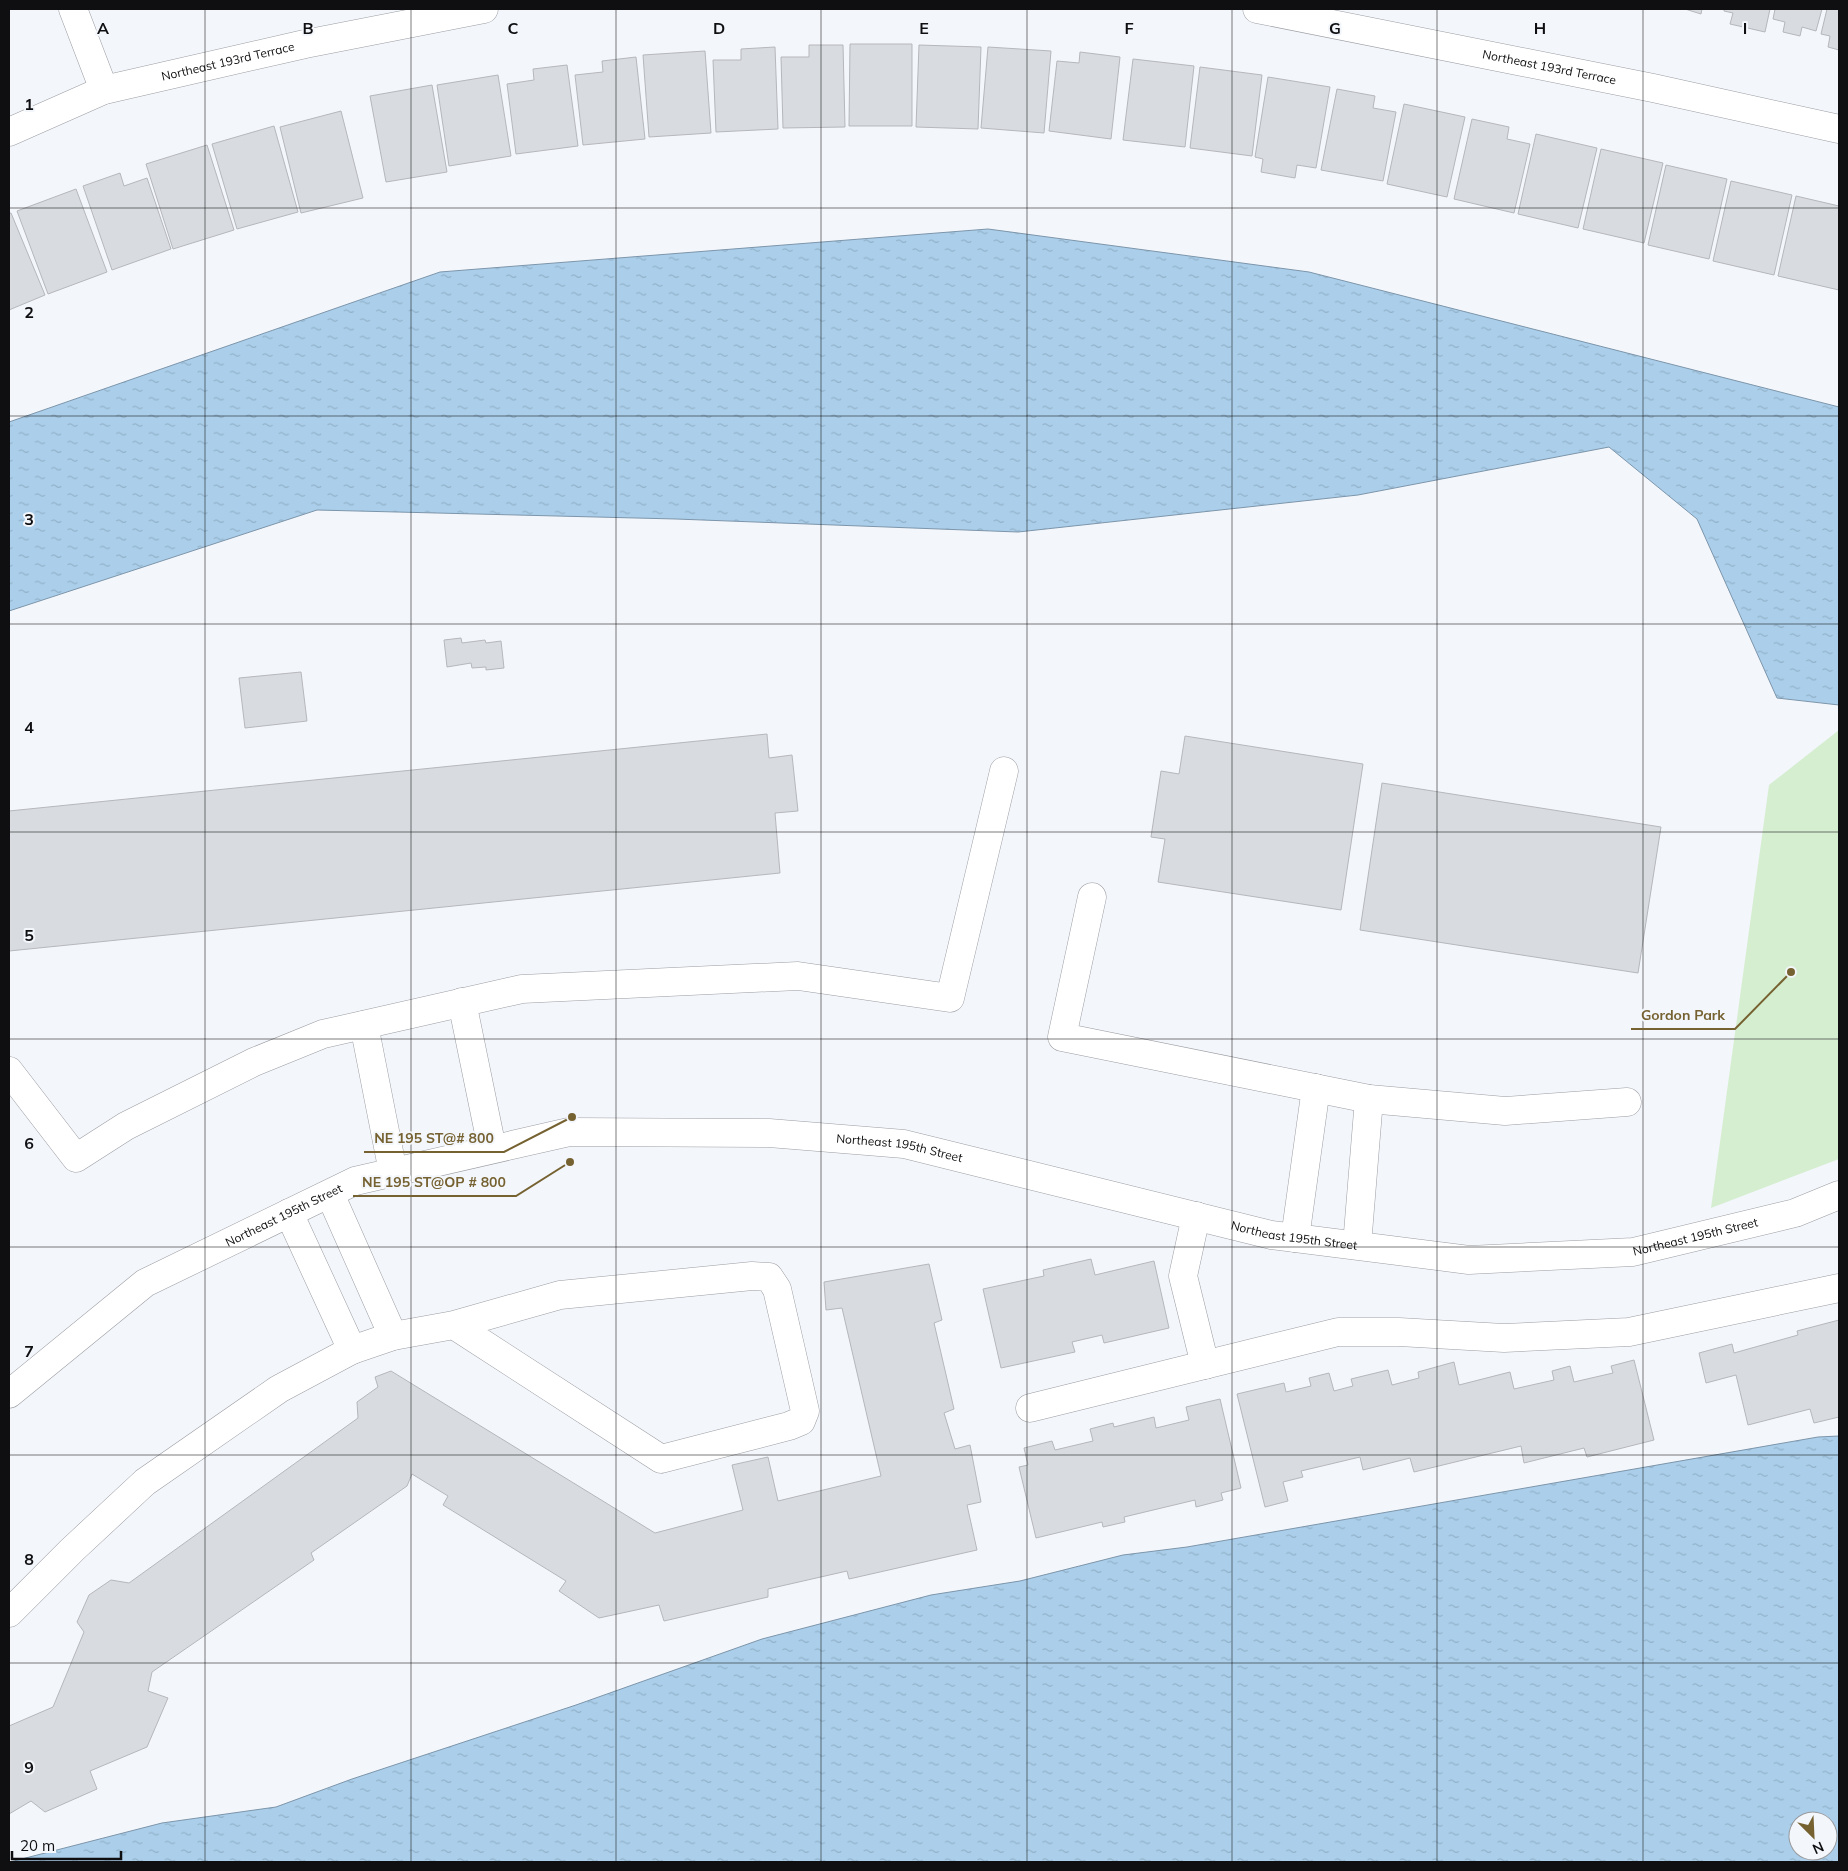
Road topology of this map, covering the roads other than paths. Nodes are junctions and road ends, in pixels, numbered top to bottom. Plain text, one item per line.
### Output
1 (73, 9) edge
2 (484, 9) edge
3 (1257, 9) edge
4 (104, 90) junction
5 (1839, 129) edge
6 (9, 132) edge
7 (1004, 770) dead end
8 (1092, 896) dead end
9 (462, 1002) junction
10 (364, 1025) junction
11 (9, 1071) edge
12 (1316, 1088) junction
13 (1369, 1099) junction
14 (1627, 1102) dead end
15 (492, 1148) junction
16 (393, 1172) junction
17 (330, 1194) junction
18 (1839, 1195) edge
19 (289, 1213) junction
20 (1196, 1216) junction
21 (1294, 1238) junction
22 (1357, 1246) junction
23 (1839, 1288) edge
24 (454, 1325) junction
25 (392, 1336) junction
26 (352, 1350) junction
27 (1205, 1365) junction
28 (9, 1394) edge
29 (1030, 1408) dead end
30 (9, 1612) edge

1 - 4 street
2 - 4 street, Northeast 193rd Terrace
3 - 5 street, Northeast 193rd Terrace
4 - 6 street, Northeast 193rd Terrace
7 - 9 street
8 - 12 street
9 - 10 street
9 - 15 street
10 - 11 street
10 - 16 street
12 - 13 street
12 - 21 street
13 - 14 street
13 - 22 street
15 - 16 street, Northeast 195th Street
15 - 20 street, Northeast 195th Street
16 - 17 street, Northeast 195th Street
17 - 19 street, Northeast 195th Street
17 - 25 street
18 - 22 street, Northeast 195th Street
19 - 26 street
19 - 28 street, Northeast 195th Street
20 - 21 street, Northeast 195th Street
20 - 27 street
21 - 22 street, Northeast 195th Street
23 - 27 street
24 - 24 street
24 - 25 street
25 - 26 street
26 - 30 street
27 - 29 street

